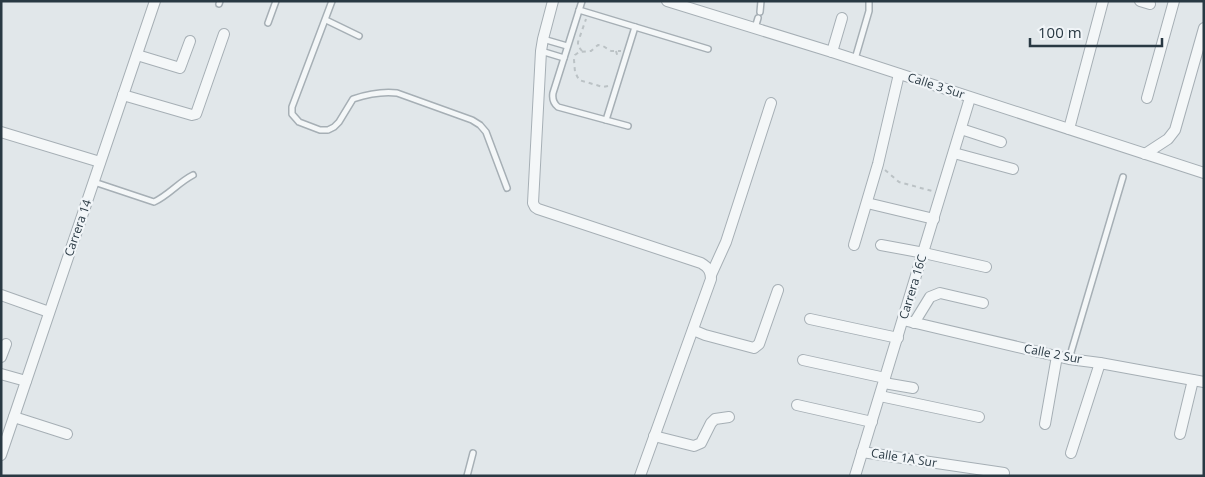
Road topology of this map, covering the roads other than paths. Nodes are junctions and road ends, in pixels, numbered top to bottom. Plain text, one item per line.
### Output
1 (155, 1) edge
2 (276, 1) edge
3 (332, 1) edge
4 (553, 1) edge
5 (582, 1) edge
6 (669, 1) edge
7 (761, 1) edge
8 (869, 1) edge
9 (1103, 1) edge
10 (1174, 1) edge
11 (579, 10) junction
12 (760, 12) dead end
13 (842, 18) dead end
14 (326, 20) junction
15 (268, 23) dead end
16 (635, 27) junction
17 (1204, 28) edge
18 (224, 34) dead end
19 (359, 36) dead end
20 (190, 40) dead end
21 (543, 40) junction
22 (567, 46) junction
23 (708, 49) dead end
24 (541, 52) junction
25 (832, 52) junction
26 (137, 55) junction
27 (564, 58) junction
28 (855, 59) junction
29 (899, 74) junction
30 (123, 95) junction
31 (970, 98) junction
32 (1147, 98) dead end
33 (771, 104) dead end
34 (606, 120) junction
35 (628, 126) dead end
36 (961, 129) junction
37 (1069, 129) junction
38 (1, 132) edge
39 (1001, 142) dead end
40 (954, 153) junction
41 (1145, 154) junction
42 (100, 162) junction
43 (1013, 169) dead end
44 (1204, 174) edge
45 (193, 175) dead end
46 (1123, 177) dead end
47 (94, 182) junction
48 (507, 188) dead end
49 (867, 203) junction
50 (934, 219) junction
51 (854, 245) dead end
52 (881, 245) dead end
53 (924, 253) junction
54 (986, 267) dead end
55 (711, 275) junction
56 (778, 290) dead end
57 (1, 296) edge
58 (983, 302) dead end
59 (49, 312) junction
60 (810, 319) dead end
61 (903, 320) junction
62 (914, 323) junction
63 (693, 330) junction
64 (898, 338) junction
65 (6, 344) dead end
66 (1057, 356) junction
67 (1, 357) edge
68 (1069, 359) junction
69 (803, 360) dead end
70 (1100, 362) junction
71 (1, 374) edge
72 (1193, 380) junction
73 (26, 381) junction
74 (884, 381) junction
75 (1204, 382) edge
76 (914, 388) dead end
77 (880, 396) junction
78 (797, 405) dead end
79 (729, 417) dead end
80 (979, 417) dead end
81 (14, 418) junction
82 (872, 422) junction
83 (1045, 424) dead end
84 (67, 434) dead end
85 (1180, 434) dead end
86 (654, 436) junction
87 (2, 450) edge
88 (862, 452) junction
89 (473, 453) dead end
90 (1071, 453) dead end
91 (1004, 473) dead end
92 (468, 476) edge
93 (640, 476) edge
94 (855, 476) edge

1 - 26 street, Carrera 14
2 - 15 lane
3 - 14 lane
4 - 21 street
5 - 11 lane
6 - 25 street, Calle 3 Sur
7 - 12 lane
8 - 28 lane
9 - 37 street
10 - 32 street
11 - 16 lane
11 - 22 lane
13 - 25 street
14 - 19 lane
14 - 48 lane
16 - 23 lane
16 - 34 lane
17 - 41 street
18 - 30 street
20 - 26 street
21 - 22 lane
21 - 24 street
22 - 27 lane
24 - 27 lane
24 - 55 street
25 - 28 street, Calle 3 Sur
26 - 30 street, Carrera 14
27 - 34 lane
28 - 29 street, Calle 3 Sur
29 - 31 street, Calle 3 Sur
29 - 49 street
30 - 42 street, Carrera 14
31 - 36 street, Carrera 16C
31 - 37 street, Calle 3 Sur
33 - 55 street
34 - 35 lane
36 - 39 street
36 - 40 street, Carrera 16C
37 - 41 street, Calle 3 Sur
38 - 42 street
40 - 43 street
40 - 50 street, Carrera 16C
41 - 44 street, Calle 3 Sur
42 - 47 street, Carrera 14
45 - 47 lane
46 - 68 lane
47 - 59 street, Carrera 14
49 - 50 street
49 - 51 street
50 - 53 street, Carrera 16C
52 - 53 street
53 - 54 street
53 - 61 street, Carrera 16C
55 - 63 street
56 - 63 street
57 - 59 street
58 - 62 street
59 - 73 street, Carrera 14
60 - 64 street
61 - 62 street, Calle 2 Sur
61 - 64 street, Carrera 16C
62 - 66 street, Calle 2 Sur
63 - 86 street
64 - 74 street, Carrera 16C
65 - 67 street
66 - 68 street, Calle 2 Sur
66 - 83 street
68 - 70 street, Calle 2 Sur
69 - 74 street
70 - 72 street, Calle 2 Sur
70 - 90 street
71 - 73 street
72 - 75 street, Calle 2 Sur
72 - 85 street
73 - 81 street, Carrera 14
74 - 76 street
74 - 77 street, Carrera 16C
77 - 80 street
77 - 82 street, Carrera 16C
78 - 82 street
79 - 86 street
81 - 84 street
81 - 87 street, Carrera 14
82 - 88 street, Carrera 16C
86 - 93 street
88 - 91 street, Calle 1A Sur
88 - 94 street, Carrera 16C
89 - 92 lane

